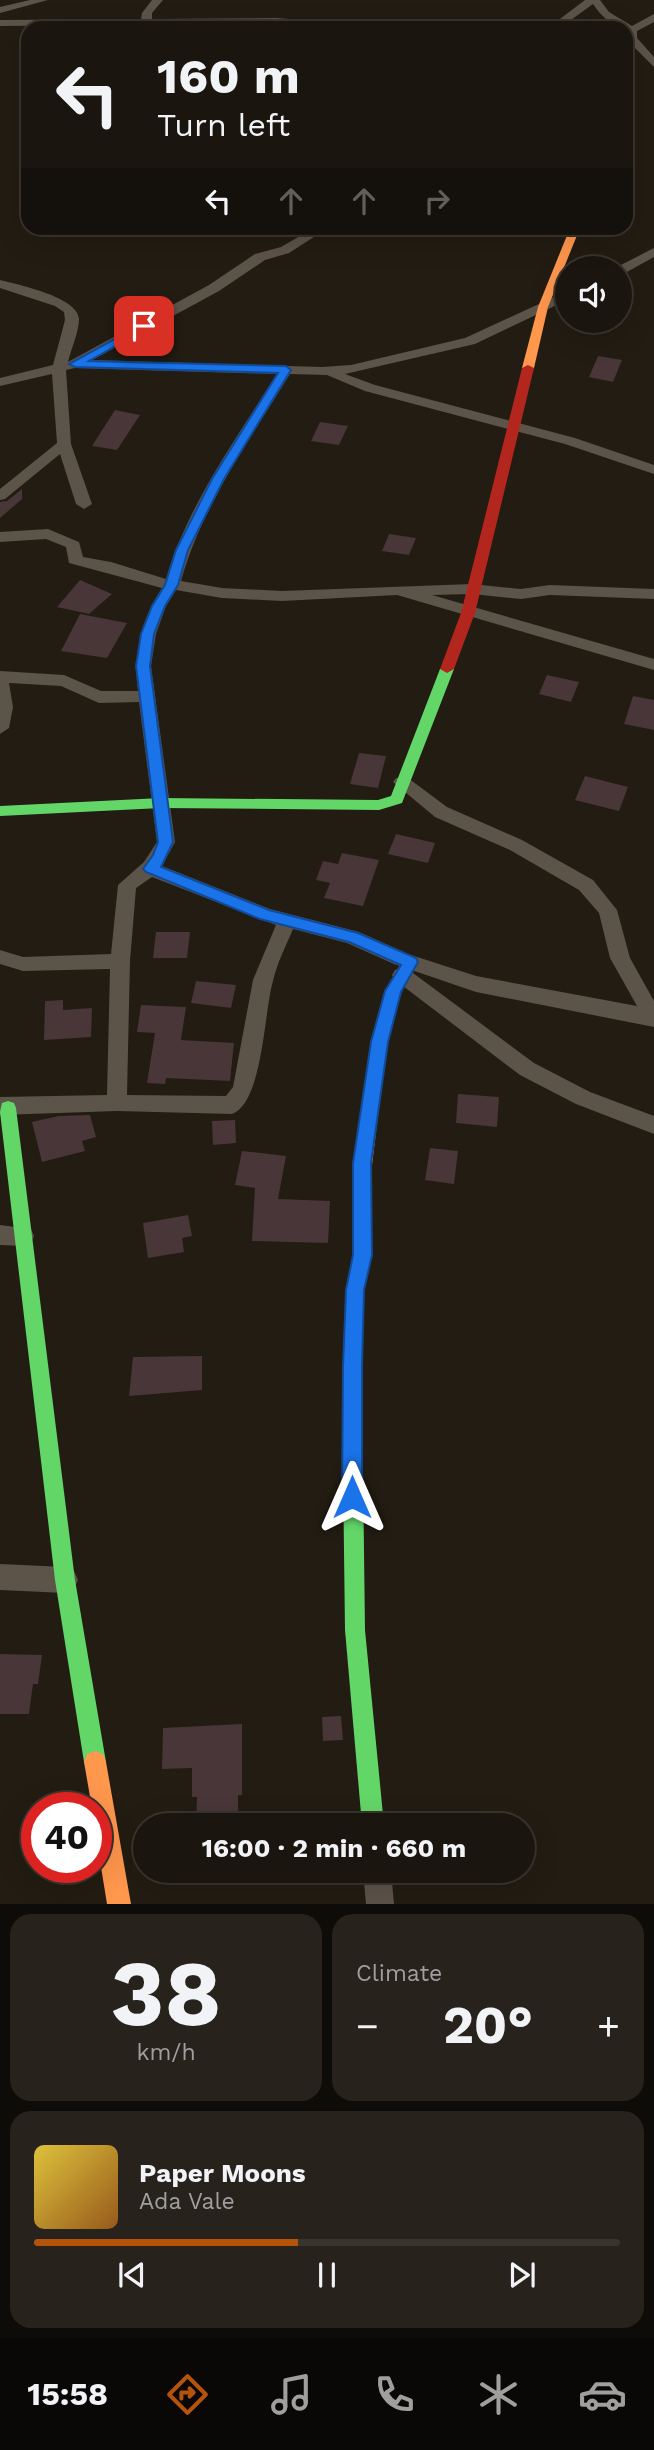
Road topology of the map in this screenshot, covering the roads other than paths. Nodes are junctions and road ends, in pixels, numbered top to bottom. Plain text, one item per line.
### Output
1 (43, 0) edge
2 (158, 0) edge
3 (594, 0) edge
4 (0, 10) edge
5 (654, 17) edge
6 (146, 21) joint
7 (276, 21) edge
8 (563, 21) edge
9 (615, 21) edge
10 (0, 23) edge
11 (21, 23) edge
12 (649, 26) edge
13 (636, 50) edge
14 (654, 64) edge
15 (310, 235) edge
16 (572, 235) edge
17 (654, 252) edge
18 (632, 264) edge
19 (0, 284) edge
20 (555, 301) edge
21 (543, 307) junction
22 (75, 364) junction
23 (58, 369) junction
24 (286, 370) junction
25 (322, 371) junction
26 (0, 382) edge
27 (514, 426) junction
28 (64, 444) junction
29 (654, 470) edge
30 (0, 496) edge
31 (84, 504) dead end
32 (0, 537) edge
33 (172, 585) junction
34 (472, 589) junction
35 (398, 590) junction
36 (654, 594) edge
37 (468, 612) junction
38 (654, 665) edge
39 (0, 679) edge
40 (147, 696) junction
41 (0, 728) edge
42 (402, 782) junction
43 (161, 803) junction
44 (0, 811) edge
45 (151, 869) junction
46 (287, 921) junction
47 (0, 957) edge
48 (120, 961) junction
49 (406, 969) junction
50 (653, 1018) edge
51 (117, 1103) junction
52 (4, 1107) edge
53 (654, 1125) edge
54 (0, 1236) edge
55 (23, 1236) junction
56 (0, 1577) edge
57 (65, 1580) junction
58 (372, 1813) edge
59 (378, 1883) edge
60 (119, 1904) edge
61 (380, 1904) edge

1 - 4 street
2 - 6 street
3 - 8 street
3 - 9 street
5 - 12 street
6 - 7 street
10 - 11 street
13 - 14 street
15 - 22 street
16 - 21 street
17 - 18 street
19 - 23 street
20 - 21 street
21 - 25 street
21 - 27 street
22 - 23 street
22 - 24 street
23 - 26 street
23 - 28 street
24 - 25 street
24 - 33 street
25 - 27 street
27 - 29 street
27 - 34 street
28 - 30 street
28 - 31 street
32 - 33 street
33 - 35 street
33 - 40 street
34 - 35 street
34 - 36 street
34 - 37 street
35 - 37 street
37 - 38 street
37 - 42 street
39 - 40 street
39 - 41 street
40 - 43 street
42 - 43 street
42 - 50 street
43 - 44 street
43 - 45 street
45 - 46 street
45 - 48 street
46 - 49 street
46 - 51 street
47 - 48 street
48 - 51 street
49 - 50 street
49 - 53 street
49 - 58 street
51 - 52 street
52 - 55 street
54 - 55 street
55 - 57 street
56 - 57 street
57 - 60 street
59 - 61 street

